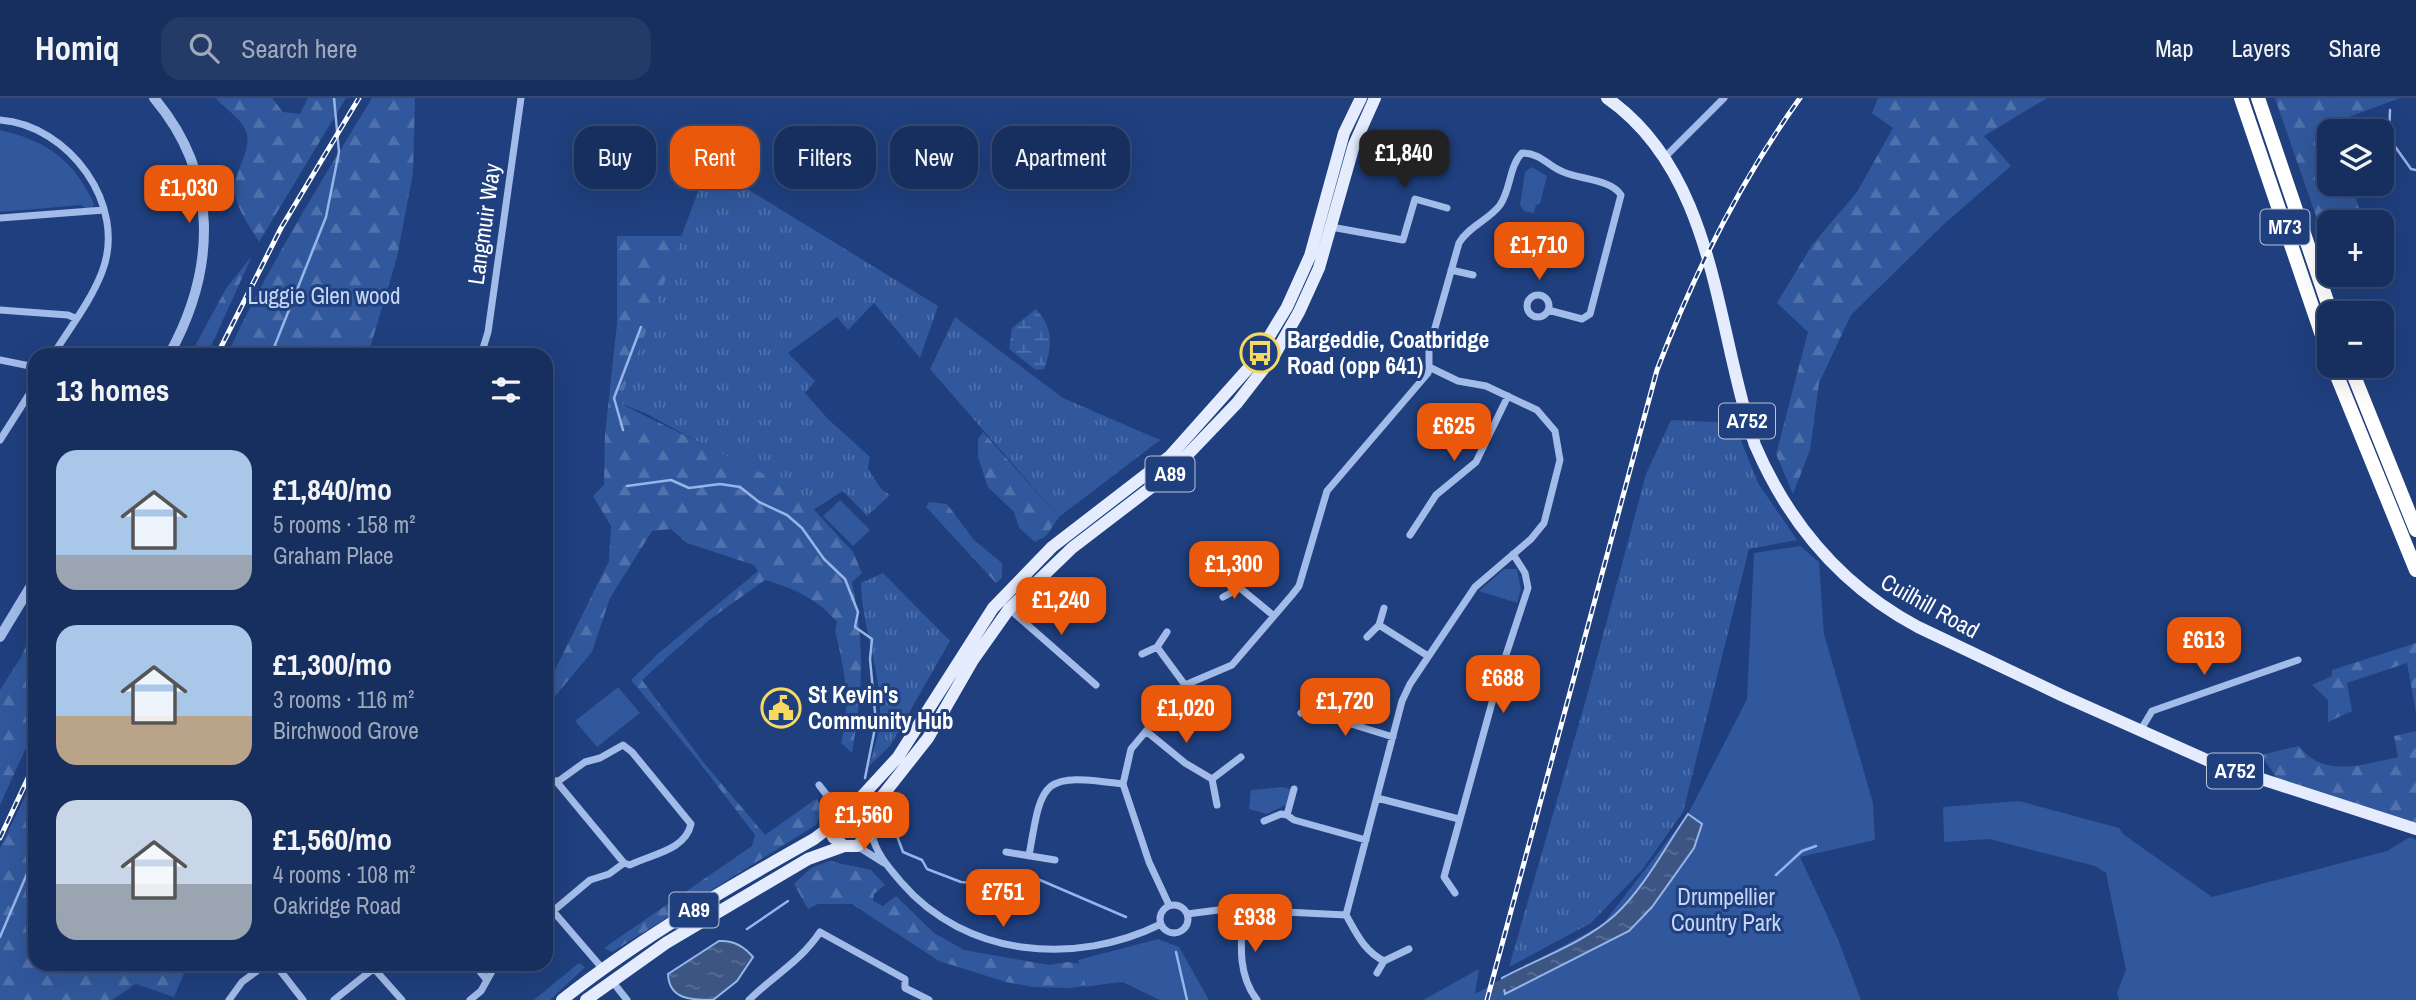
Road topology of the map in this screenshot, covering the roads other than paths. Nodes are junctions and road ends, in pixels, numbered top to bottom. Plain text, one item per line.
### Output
1 (154, 98) edge
2 (521, 98) edge
3 (1361, 98) edge
4 (1375, 98) edge
5 (1607, 98) edge
6 (1724, 98) edge
7 (2241, 98) edge
8 (2259, 98) edge
9 (0, 120) edge
10 (1665, 157) junction
11 (1447, 208) dead end
12 (104, 209) junction
13 (0, 218) edge
14 (1331, 227) junction
15 (1451, 270) junction
16 (1473, 275) dead end
17 (2327, 301) edge
18 (0, 310) edge
19 (1548, 310) dead end
20 (75, 318) junction
21 (2317, 321) edge
22 (57, 348) edge
23 (172, 348) edge
24 (483, 348) edge
25 (0, 360) edge
26 (28, 366) edge
27 (1429, 367) junction
28 (2338, 378) edge
29 (2355, 378) edge
30 (28, 396) edge
31 (1508, 396) junction
32 (0, 423) edge
33 (10, 426) junction
34 (0, 440) edge
35 (2416, 530) edge
36 (1410, 535) dead end
37 (1513, 554) junction
38 (2416, 570) edge
39 (1250, 573) dead end
40 (1240, 588) junction
41 (28, 591) edge
42 (1223, 597) dead end
43 (1005, 604) junction
44 (1384, 608) dead end
45 (1274, 616) junction
46 (1379, 625) junction
47 (1167, 632) dead end
48 (1367, 637) dead end
49 (0, 638) edge
50 (1157, 646) junction
51 (1142, 654) dead end
52 (1428, 656) junction
53 (2298, 660) dead end
54 (1096, 685) dead end
55 (1185, 685) junction
56 (1324, 688) dead end
57 (1315, 704) junction
58 (1301, 713) dead end
59 (2140, 730) junction
60 (1146, 731) junction
61 (1393, 737) junction
62 (1241, 757) dead end
63 (1212, 779) junction
64 (556, 781) junction
65 (553, 782) edge
66 (1122, 784) junction
67 (820, 785) dead end
68 (1294, 789) dead end
69 (1377, 798) junction
70 (1217, 805) dead end
71 (853, 806) junction
72 (839, 811) junction
73 (1287, 815) junction
74 (1459, 819) junction
75 (1264, 821) dead end
76 (871, 825) junction
77 (830, 827) junction
78 (2416, 829) edge
79 (1366, 840) junction
80 (850, 846) junction
81 (1006, 852) dead end
82 (1028, 856) junction
83 (1055, 860) dead end
84 (624, 863) junction
85 (888, 866) junction
86 (1455, 893) dead end
87 (1169, 905) junction
88 (553, 911) joint
89 (1243, 912) junction
90 (1187, 914) junction
91 (1346, 915) junction
92 (1161, 924) junction
93 (1409, 949) dead end
94 (1384, 961) junction
95 (602, 968) junction
96 (257, 971) edge
97 (280, 971) edge
98 (366, 971) edge
99 (376, 971) edge
100 (480, 971) edge
101 (491, 971) edge
102 (1377, 973) dead end
103 (486, 979) junction
104 (612, 980) junction
105 (229, 1000) edge
106 (303, 1000) edge
107 (334, 1000) edge
108 (402, 1000) edge
109 (470, 1000) edge
110 (562, 1000) edge
111 (586, 1000) edge
112 (627, 1000) edge
113 (749, 1000) edge
114 (929, 1000) edge
115 (1257, 1000) edge

1 - 23 street
2 - 24 street, Langmuir Way
3 - 43 main road, A89
4 - 14 main road, A89
5 - 10 main road, Cuilhill Road / A752
6 - 10 street
7 - 21 highway, M73
8 - 17 highway, M73
9 - 12 street
10 - 59 main road, Cuilhill Road / A752
11 - 14 street
12 - 13 street
12 - 20 street
14 - 43 main road, A89
15 - 16 street
15 - 19 street
15 - 27 street
18 - 20 street
20 - 22 street
25 - 26 street
27 - 31 street
27 - 45 street
28 - 38 highway
29 - 35 highway
30 - 33 street
31 - 36 street
31 - 37 street
32 - 33 street
33 - 34 street
37 - 52 street
37 - 74 street
39 - 40 street
40 - 42 street
40 - 45 street
41 - 49 street
43 - 54 street
43 - 71 main road, A89
43 - 76 main road, A89
44 - 46 street
45 - 55 street
46 - 48 street
46 - 52 street
47 - 50 street
50 - 51 street
50 - 55 street
52 - 61 street
53 - 59 street
55 - 60 street
56 - 57 street
57 - 58 street
57 - 61 street
59 - 78 main road, Cuilhill Road / A752
60 - 63 street
60 - 66 street
61 - 69 street
62 - 63 street
63 - 70 street
64 - 65 street
64 - 84 street
64 - 84 street
66 - 82 street
66 - 87 street
67 - 72 street
68 - 73 street
69 - 74 street
69 - 79 street
71 - 72 main road, A89
71 - 76 main road
72 - 77 main road, A89
73 - 75 street
73 - 79 street
74 - 86 street
76 - 80 main road, A89
76 - 85 street
77 - 80 main road
77 - 95 main road, A89
79 - 91 street
80 - 85 street
80 - 104 main road, A89
81 - 82 street
82 - 83 street
84 - 88 street
85 - 92 street
87 - 90 street
87 - 92 street
88 - 95 street
89 - 90 street
89 - 91 street
89 - 115 street
90 - 92 street
91 - 94 street
93 - 94 street
94 - 102 street
95 - 104 main road
95 - 110 main road, A89
96 - 105 street
97 - 106 street
98 - 107 street
99 - 108 street
100 - 103 street
101 - 103 street
103 - 109 street
104 - 111 main road, A89
104 - 112 street
113 - 114 street

